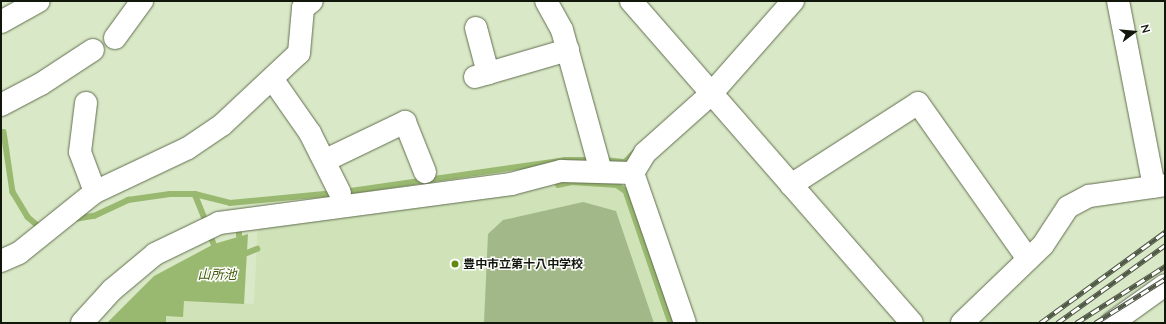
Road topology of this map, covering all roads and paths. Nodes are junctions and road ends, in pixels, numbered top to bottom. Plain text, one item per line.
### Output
1 (39, 1) edge
2 (142, 1) edge
3 (546, 1) edge
4 (631, 1) edge
5 (793, 1) edge
6 (1118, 1) edge
7 (305, 3) edge
8 (1, 22) edge
9 (476, 28) dead end
10 (115, 38) dead end
11 (93, 50) dead end
12 (568, 50) junction
13 (273, 80) junction
14 (711, 94) junction
15 (86, 103) dead end
16 (1, 105) edge
17 (326, 160) junction
18 (425, 172) dead end
19 (600, 172) junction
20 (633, 173) junction
21 (791, 185) junction
22 (1160, 186) edge
23 (95, 192) junction
24 (340, 193) dead end
25 (1028, 259) junction
26 (1, 261) edge
27 (1165, 285) edge
28 (1121, 320) edge
29 (82, 323) edge
30 (685, 323) edge
31 (912, 323) edge
32 (962, 323) edge

1 - 8 street
2 - 10 street
3 - 12 street
4 - 14 street
5 - 14 street
6 - 22 street
7 - 13 street
9 - 12 street
11 - 16 street
12 - 19 street
13 - 17 street
13 - 23 street
14 - 20 street
14 - 21 street
15 - 23 street
17 - 18 street
17 - 24 street
19 - 20 street
19 - 29 street
20 - 30 street
21 - 25 street
21 - 31 street
22 - 25 street
23 - 26 street
25 - 32 street
27 - 28 street

